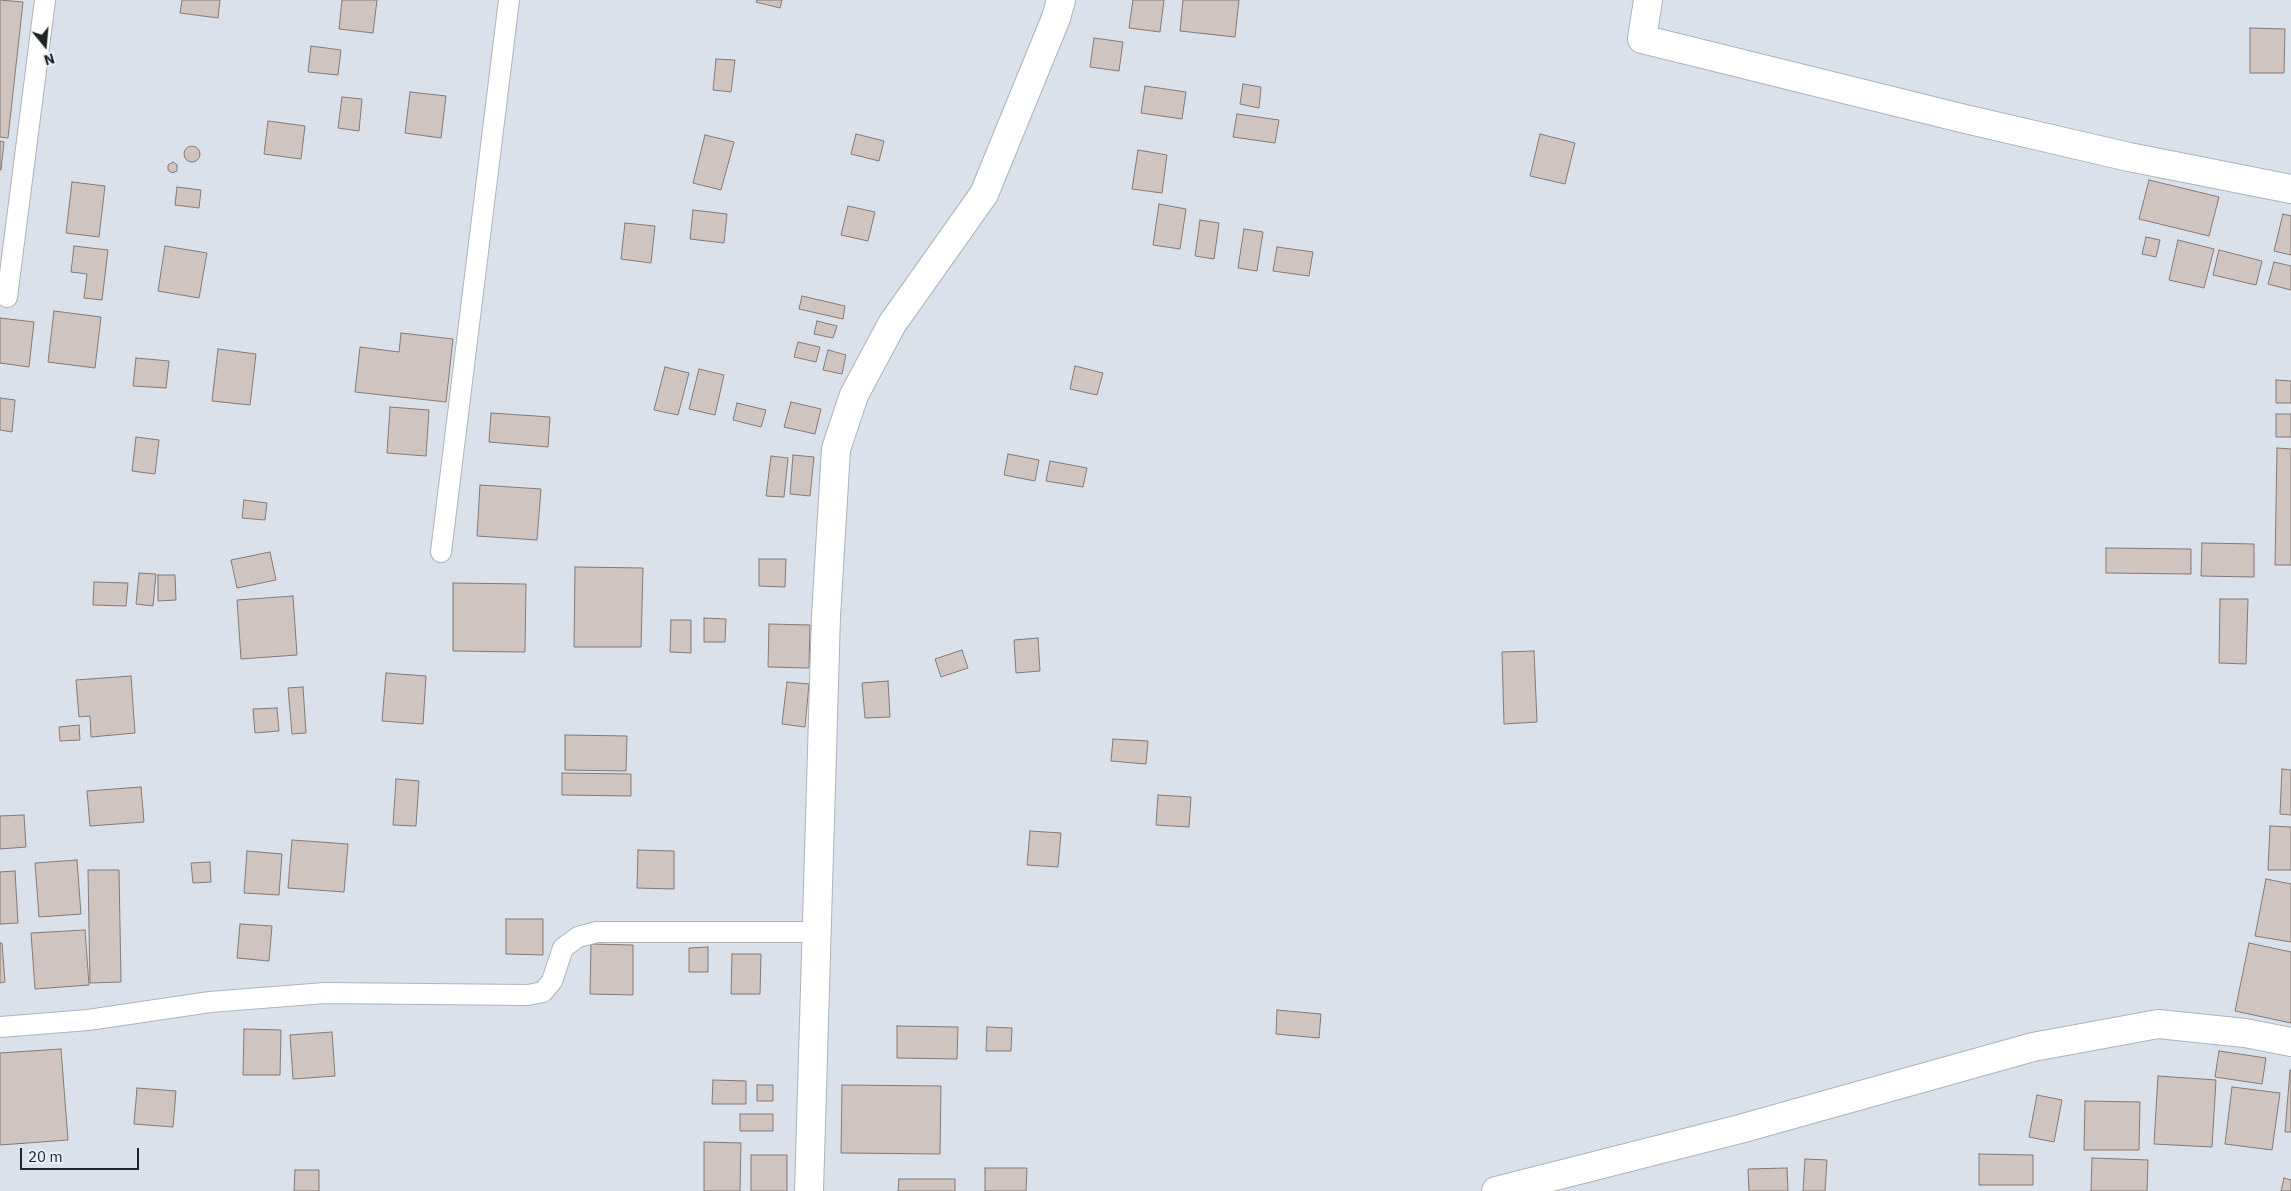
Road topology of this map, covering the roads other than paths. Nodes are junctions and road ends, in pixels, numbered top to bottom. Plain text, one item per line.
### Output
1 (45, 0) edge
2 (509, 0) edge
3 (1061, 0) edge
4 (1648, 0) edge
5 (2291, 189) edge
6 (7, 296) dead end
7 (441, 552) dead end
8 (816, 932) junction
9 (0, 1027) edge
10 (2291, 1042) edge
11 (809, 1191) edge
12 (1496, 1191) edge

1 - 6 lane
2 - 7 lane
3 - 8 street
4 - 5 street
8 - 9 lane
8 - 11 street
10 - 12 street

